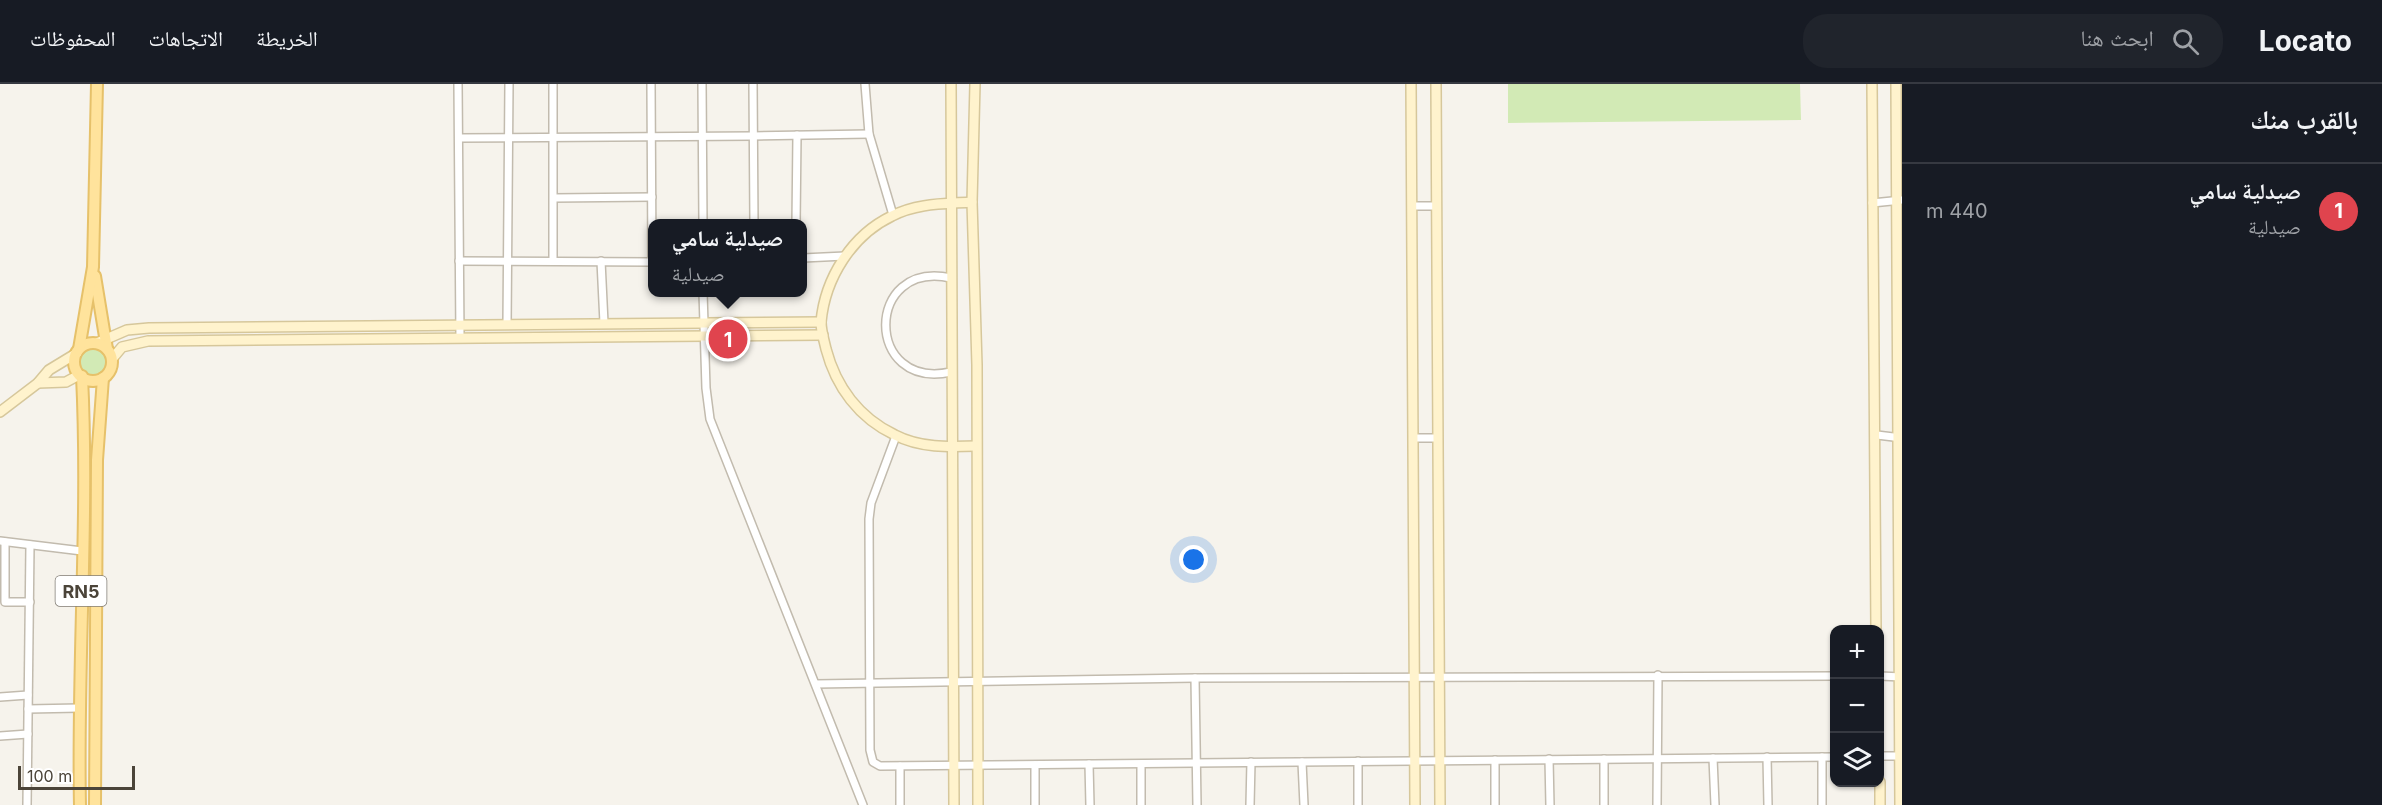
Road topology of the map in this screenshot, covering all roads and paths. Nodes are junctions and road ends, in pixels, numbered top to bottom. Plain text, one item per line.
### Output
1 (97, 84) edge
2 (458, 84) edge
3 (509, 84) edge
4 (553, 84) edge
5 (651, 84) edge
6 (702, 84) edge
7 (753, 84) edge
8 (865, 84) edge
9 (951, 84) edge
10 (975, 84) edge
11 (1411, 84) edge
12 (1436, 84) edge
13 (1872, 84) edge
14 (1896, 84) edge
15 (868, 134) junction
16 (797, 135) junction
17 (651, 136) junction
18 (753, 136) junction
19 (509, 137) junction
20 (553, 137) junction
21 (702, 137) junction
22 (459, 138) junction
23 (652, 197) junction
24 (554, 198) junction
25 (1899, 199) edge
26 (972, 202) junction
27 (952, 203) junction
28 (1872, 203) junction
29 (1412, 206) junction
30 (1437, 206) junction
31 (893, 215) junction
32 (652, 219) edge
33 (703, 219) edge
34 (754, 219) edge
35 (796, 219) edge
36 (845, 256) junction
37 (807, 258) edge
38 (459, 261) junction
39 (508, 261) junction
40 (553, 261) junction
41 (601, 261) junction
42 (648, 262) edge
43 (93, 267) junction
44 (951, 278) junction
45 (704, 297) edge
46 (821, 322) junction
47 (604, 323) junction
48 (704, 323) junction
49 (460, 325) junction
50 (507, 325) junction
51 (822, 335) junction
52 (705, 336) junction
53 (460, 338) junction
54 (105, 348) junction
55 (78, 351) junction
56 (951, 372) junction
57 (80, 375) junction
58 (103, 378) junction
59 (38, 383) junction
60 (0, 412) edge
61 (1876, 435) junction
62 (896, 436) junction
63 (1413, 438) junction
64 (1437, 438) junction
65 (1901, 438) edge
66 (976, 446) junction
67 (951, 447) junction
68 (3, 541) edge
69 (30, 545) junction
70 (82, 551) junction
71 (30, 602) junction
72 (1876, 625) edge
73 (1658, 675) junction
74 (1830, 676) edge
75 (1884, 676) edge
76 (1414, 677) junction
77 (1439, 677) junction
78 (1900, 677) edge
79 (1195, 678) junction
80 (978, 681) junction
81 (953, 682) junction
82 (870, 683) junction
83 (816, 684) junction
84 (28, 695) junction
85 (0, 697) edge
86 (79, 708) junction
87 (28, 709) junction
88 (28, 734) junction
89 (0, 736) edge
90 (1884, 756) edge
91 (1901, 756) edge
92 (1767, 757) junction
93 (1822, 757) junction
94 (1830, 757) edge
95 (1658, 758) junction
96 (1713, 758) junction
97 (1549, 759) junction
98 (1604, 759) junction
99 (1439, 760) junction
100 (1495, 760) junction
101 (1358, 761) junction
102 (1415, 761) junction
103 (1251, 762) junction
104 (1302, 762) junction
105 (1197, 763) junction
106 (1089, 764) junction
107 (1141, 764) junction
108 (954, 765) junction
109 (978, 765) junction
110 (1035, 765) junction
111 (900, 766) junction
112 (1880, 787) edge
113 (27, 805) edge
114 (80, 805) edge
115 (95, 805) edge
116 (863, 805) edge
117 (900, 805) edge
118 (954, 805) edge
119 (978, 805) edge
120 (1035, 805) edge
121 (1090, 805) edge
122 (1141, 805) edge
123 (1197, 805) edge
124 (1250, 805) edge
125 (1304, 805) edge
126 (1358, 805) edge
127 (1416, 805) edge
128 (1440, 805) edge
129 (1495, 805) edge
130 (1550, 805) edge
131 (1604, 805) edge
132 (1658, 805) edge
133 (1715, 805) edge
134 (1767, 805) edge
135 (1822, 805) edge
136 (1880, 805) edge
137 (1900, 805) edge

1 - 43 main road, RN5
2 - 22 street
3 - 19 street
4 - 20 street
5 - 17 street
6 - 21 street
7 - 18 street
8 - 15 street
9 - 27 street
10 - 26 street
11 - 29 street
12 - 30 street
13 - 28 street
14 - 25 street
15 - 16 street
15 - 31 street
16 - 18 street
16 - 35 street
17 - 20 street
17 - 21 street
17 - 23 street
18 - 21 street
18 - 34 street
19 - 20 street
19 - 22 street
19 - 39 street
20 - 24 street
21 - 33 street
22 - 38 street
23 - 24 street
23 - 32 street
24 - 40 street
25 - 28 street
25 - 65 street
26 - 27 street
26 - 66 street
27 - 31 street
27 - 44 street
28 - 61 street
29 - 30 street
29 - 63 street
30 - 64 street
31 - 36 street
36 - 37 street
36 - 46 street
38 - 39 street
38 - 49 street
39 - 40 street
39 - 50 street
40 - 41 street
41 - 42 street
41 - 47 street
43 - 54 main road, RN5
43 - 55 main road, RN5
44 - 56 street
44 - 56 street
45 - 48 street
46 - 48 street
46 - 51 street
47 - 48 street
47 - 50 street
48 - 52 street
49 - 50 street
49 - 53 street
49 - 54 street
51 - 52 street
51 - 62 street
52 - 53 street
52 - 83 street
53 - 54 street
54 - 55 main road
54 - 58 main road, RN5
55 - 57 main road, RN5
55 - 59 street
56 - 67 street
57 - 58 main road
57 - 59 street
57 - 70 main road, RN5
58 - 115 main road, RN5
59 - 60 street
61 - 65 street
61 - 72 street
62 - 67 street
62 - 82 street
63 - 64 street
63 - 76 street
64 - 77 street
65 - 78 street
66 - 67 street
66 - 80 street
67 - 81 street
68 - 69 street
68 - 71 street
69 - 70 street
69 - 71 street
70 - 86 main road, RN5
71 - 84 street
73 - 74 street
73 - 77 street
73 - 95 street
75 - 78 street
76 - 77 street
76 - 79 street
76 - 102 street
77 - 99 street
78 - 91 street
79 - 80 street
79 - 105 street
80 - 81 street
80 - 109 street
81 - 82 street
81 - 108 street
82 - 83 street
82 - 111 street
83 - 116 street
84 - 85 street
84 - 87 street
86 - 87 street
86 - 114 main road, RN5
87 - 88 street
88 - 89 street
88 - 113 street
90 - 91 street
91 - 137 street
92 - 93 street
92 - 96 street
92 - 134 street
93 - 94 street
93 - 135 street
95 - 96 street
95 - 98 street
95 - 132 street
96 - 133 street
97 - 98 street
97 - 100 street
97 - 130 street
98 - 131 street
99 - 100 street
99 - 102 street
99 - 128 street
100 - 129 street
101 - 102 street
101 - 104 street
101 - 126 street
102 - 127 street
103 - 104 street
103 - 105 street
103 - 124 street
104 - 125 street
105 - 107 street
105 - 123 street
106 - 107 street
106 - 110 street
106 - 121 street
107 - 122 street
108 - 109 street
108 - 111 street
108 - 118 street
109 - 110 street
109 - 119 street
110 - 120 street
111 - 117 street
112 - 136 street

